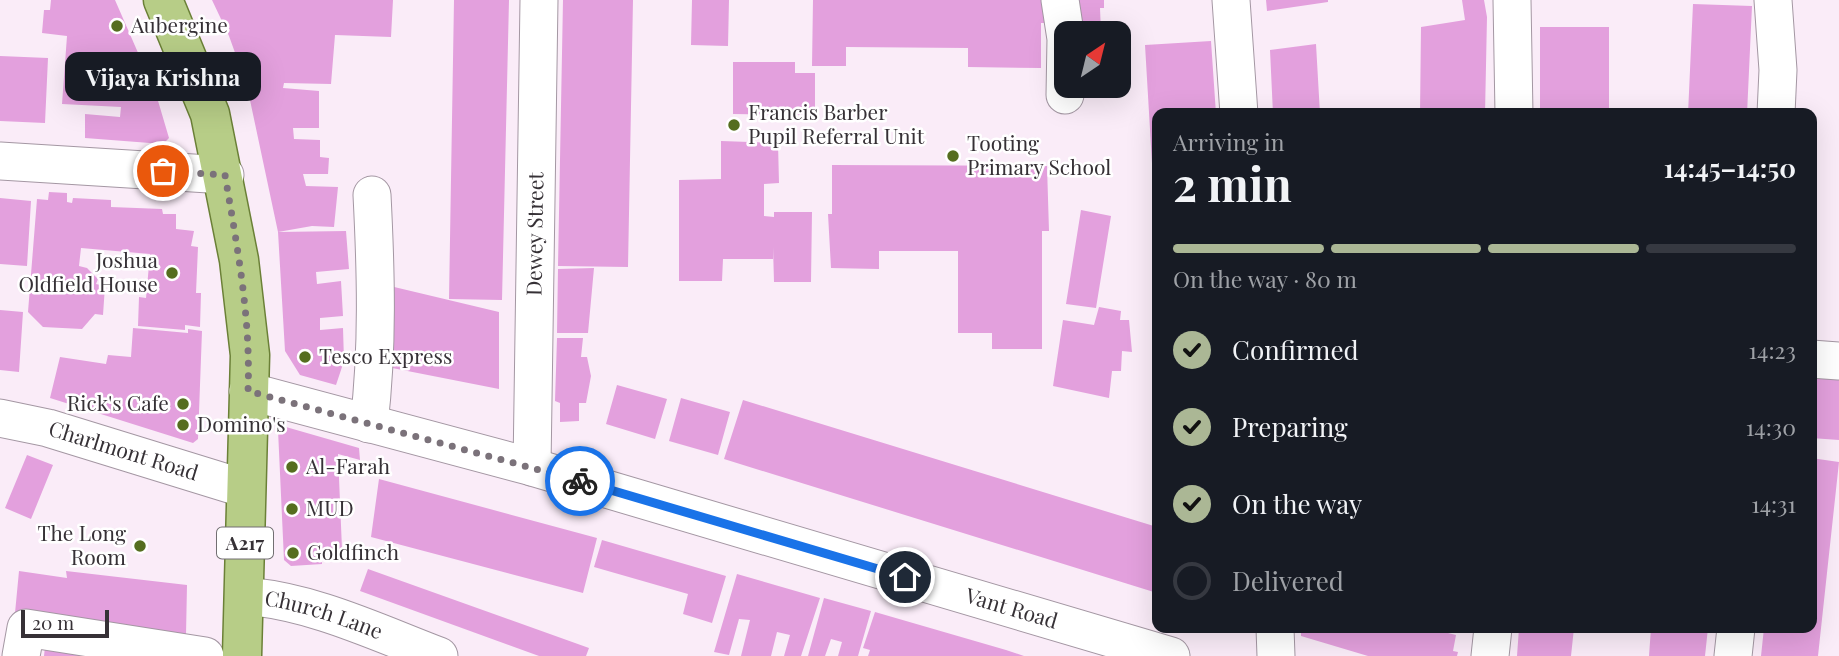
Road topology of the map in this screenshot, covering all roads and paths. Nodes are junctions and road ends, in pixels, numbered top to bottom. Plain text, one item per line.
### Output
1 (163, 0) edge
2 (539, 0) edge
3 (1060, 0) edge
4 (1231, 0) edge
5 (1511, 0) edge
6 (1773, 0) edge
7 (1063, 21) edge
8 (1239, 108) edge
9 (1514, 108) edge
10 (1776, 108) edge
11 (0, 160) edge
12 (225, 175) junction
13 (372, 195) dead end
14 (1817, 359) edge
15 (1839, 361) edge
16 (248, 391) junction
17 (0, 418) edge
18 (369, 424) junction
19 (532, 467) junction
20 (246, 489) junction
21 (244, 596) junction
22 (1275, 633) edge
23 (1492, 633) edge
24 (1735, 633) edge
25 (21, 656) edge
26 (205, 656) edge
27 (242, 656) edge
28 (438, 656) edge
29 (1171, 656) edge
30 (1276, 656) edge
31 (1490, 656) edge
32 (1733, 656) edge

1 - 12 main road, A217
2 - 19 street, Dewey Street
3 - 7 street
4 - 8 street
5 - 9 street
6 - 10 street
11 - 12 street
12 - 16 main road, A217
13 - 18 street
14 - 15 street
16 - 18 street, Vant Road
16 - 20 main road, A217
17 - 20 street, Charlmont Road
18 - 19 street, Vant Road
19 - 29 street, Vant Road
20 - 21 main road, A217
21 - 27 main road, A217
21 - 28 street, Church Lane
22 - 30 street
23 - 31 street
24 - 32 street
25 - 26 street

